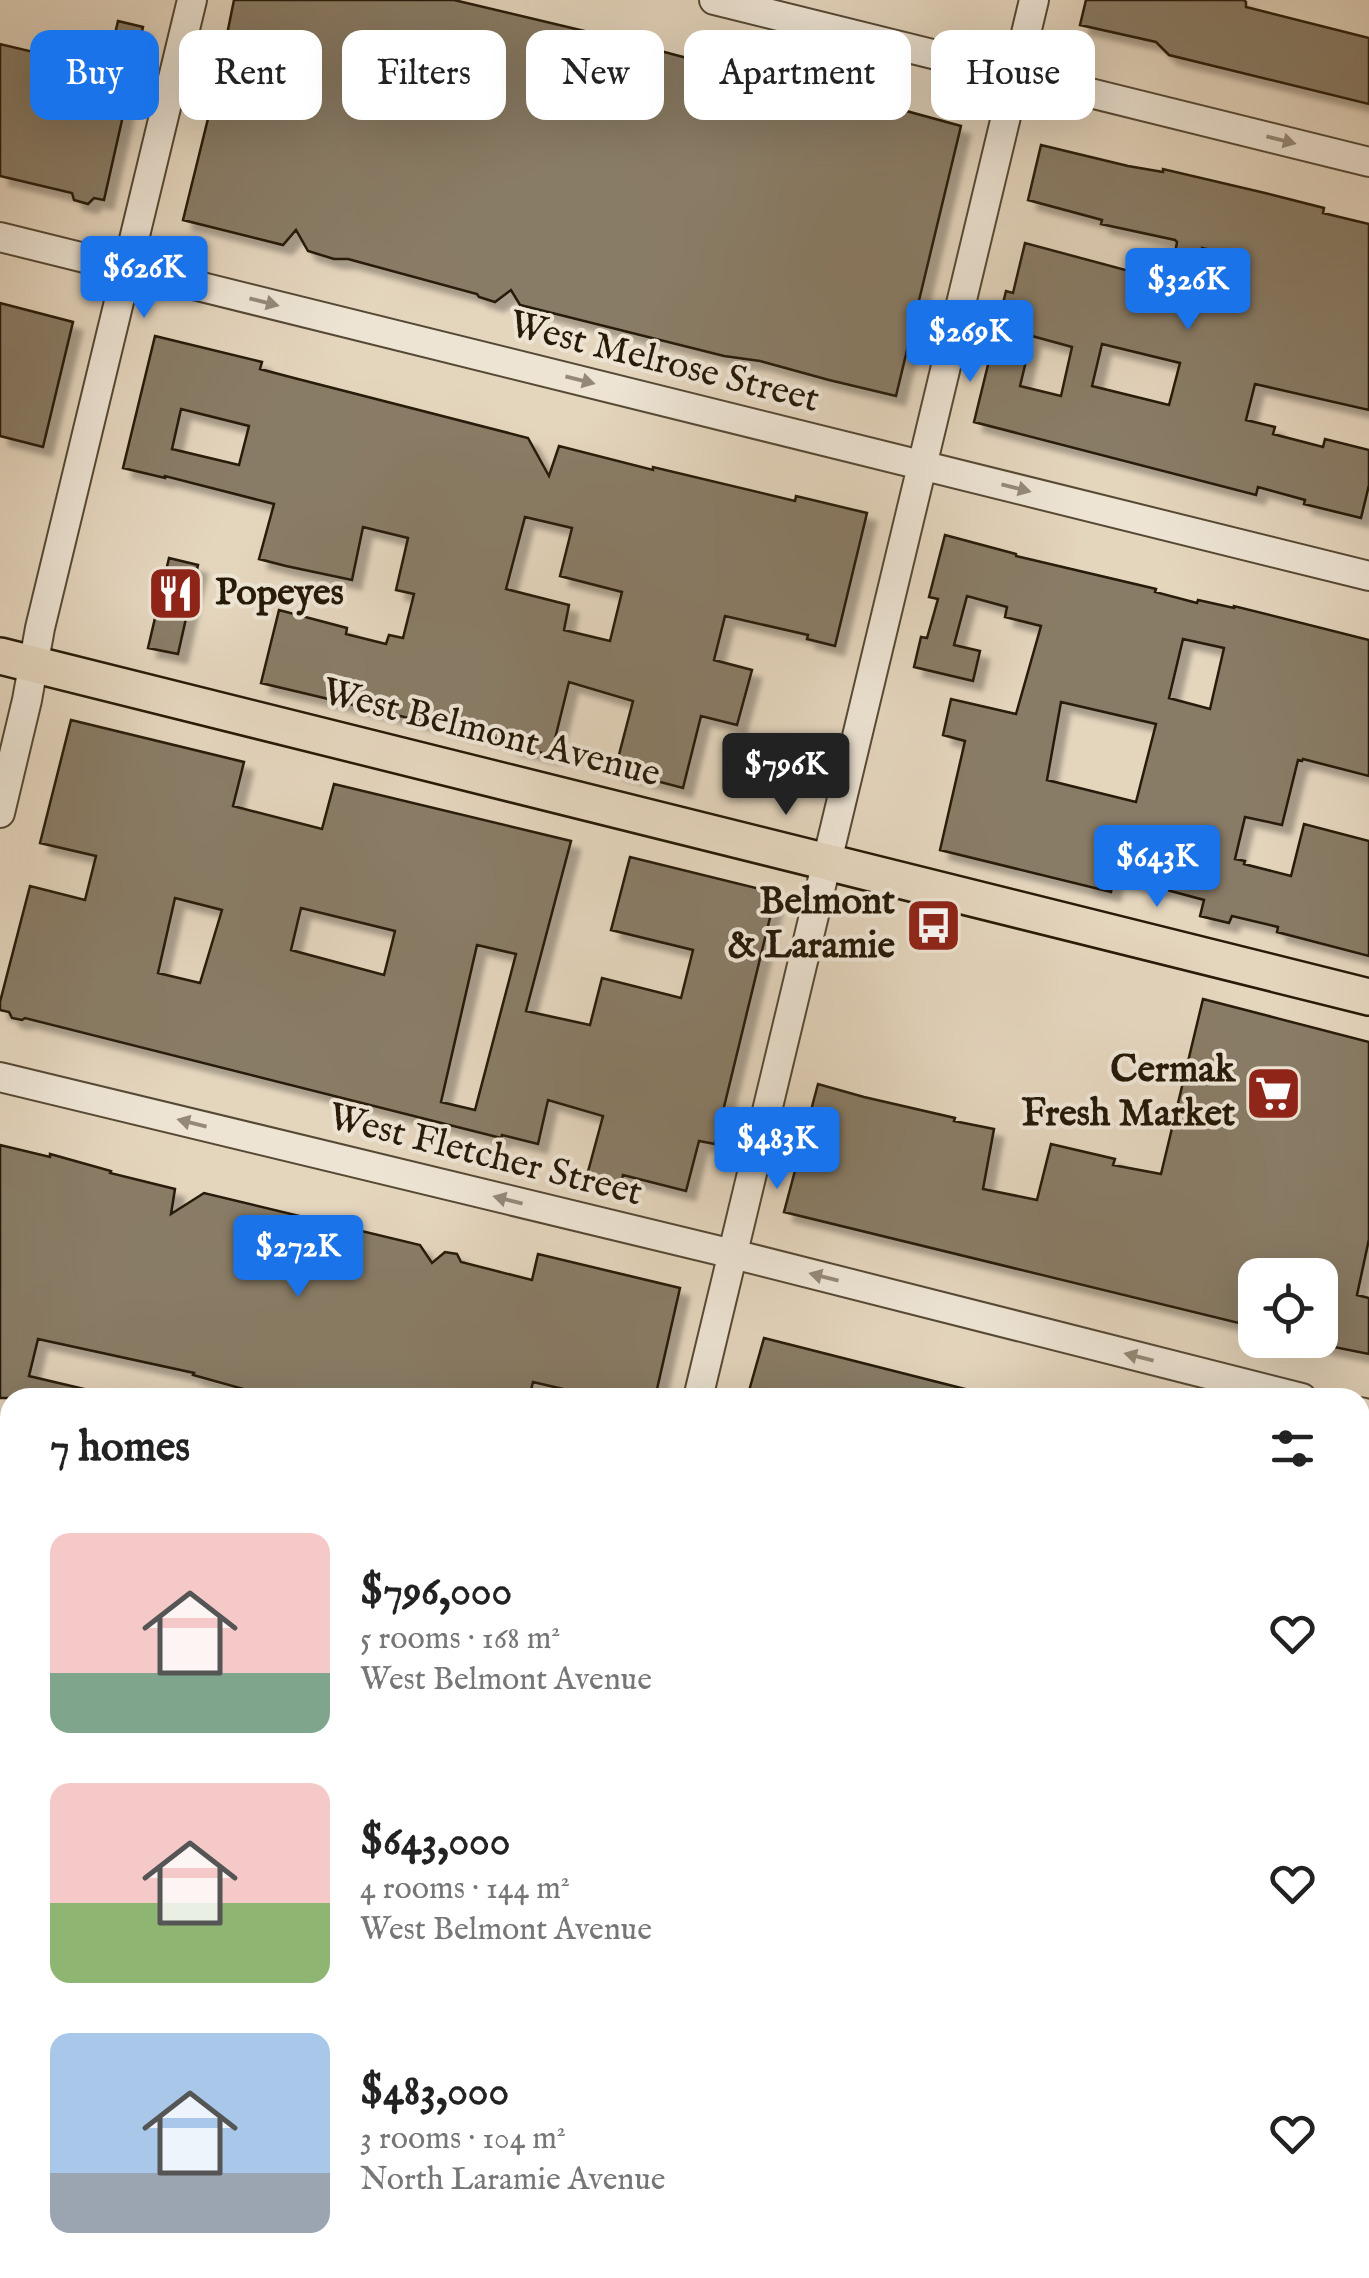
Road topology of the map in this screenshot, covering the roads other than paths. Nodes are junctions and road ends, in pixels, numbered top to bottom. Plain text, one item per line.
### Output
1 (192, 0) edge
2 (714, 0) edge
3 (1034, 0) edge
4 (1027, 30) edge
5 (931, 55) edge
6 (1095, 95) edge
7 (1005, 120) edge
8 (1369, 162) edge
9 (0, 236) edge
10 (127, 268) junction
11 (921, 465) junction
12 (1369, 576) edge
13 (17, 660) edge
14 (0, 813) edge
15 (826, 861) junction
16 (1369, 997) edge
17 (0, 1077) edge
18 (733, 1254) junction
19 (700, 1388) edge
20 (1262, 1388) edge

1 - 10 street
2 - 5 street
3 - 4 street
6 -> 8 street
7 - 11 street
9 - 10 street, West Melrose Street
10 -> 11 street, West Melrose Street
10 - 13 street
11 -> 12 street, West Melrose Street
11 - 15 street
13 - 14 street
13 - 15 main road, West Belmont Avenue
15 - 16 main road, West Belmont Avenue
15 - 18 street
18 -> 17 street, West Fletcher Street
18 - 19 street
20 -> 18 street, West Fletcher Street

